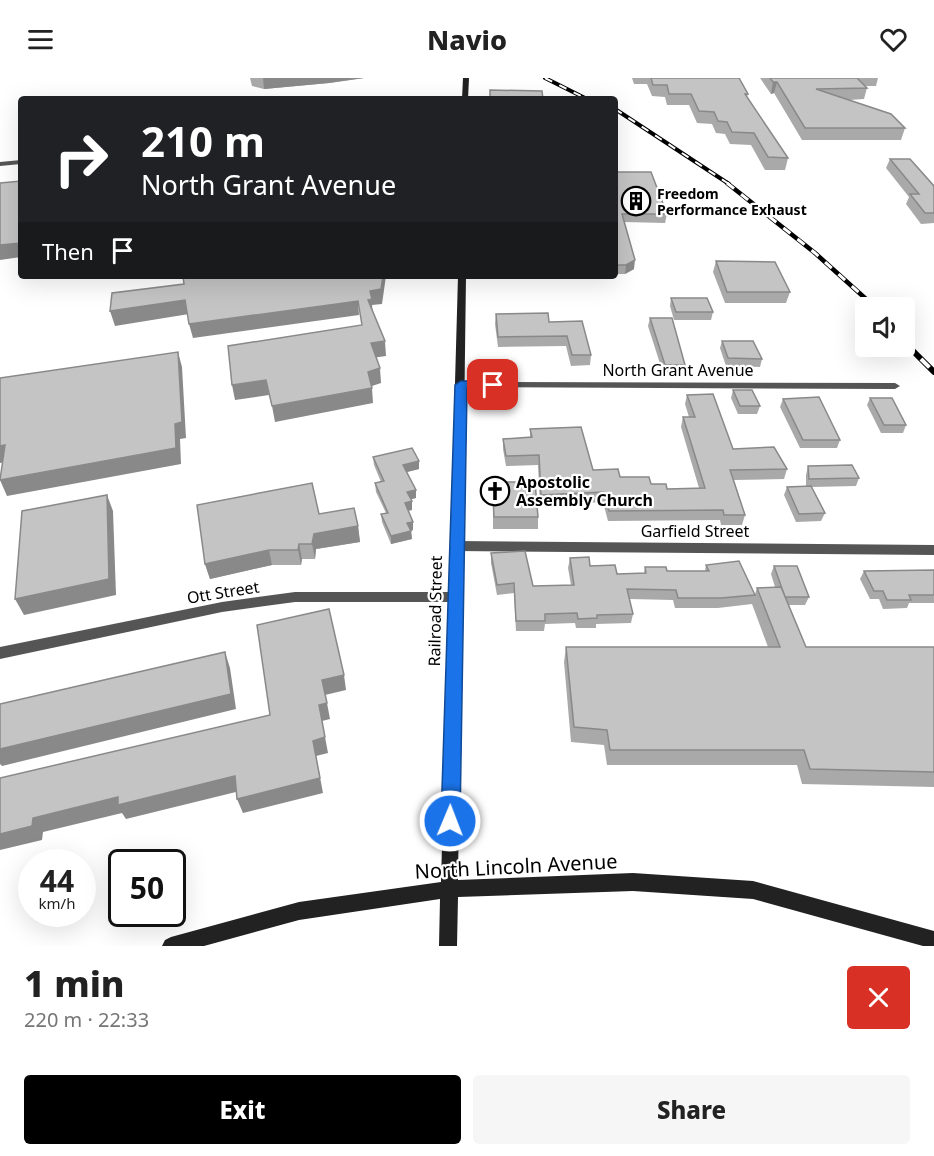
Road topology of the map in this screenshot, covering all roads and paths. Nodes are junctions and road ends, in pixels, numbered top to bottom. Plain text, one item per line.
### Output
1 (466, 78) edge
2 (465, 96) edge
3 (18, 162) edge
4 (0, 164) edge
5 (462, 279) edge
6 (461, 385) junction
7 (895, 386) dead end
8 (456, 546) junction
9 (934, 550) edge
10 (456, 597) junction
11 (0, 652) edge
12 (449, 889) junction
13 (934, 940) edge
14 (171, 946) edge
15 (448, 946) edge

1 - 2 main road
3 - 4 street
5 - 6 main road, Railroad Street
6 - 7 street, North Grant Avenue
6 - 8 main road, Railroad Street
8 - 9 street, Garfield Street
8 - 10 main road, Railroad Street
10 - 11 street, Ott Street
10 - 12 main road, Railroad Street
12 - 13 main road, North Lincoln Avenue
12 - 14 main road, North Lincoln Avenue
12 - 15 main road, Railroad Street

